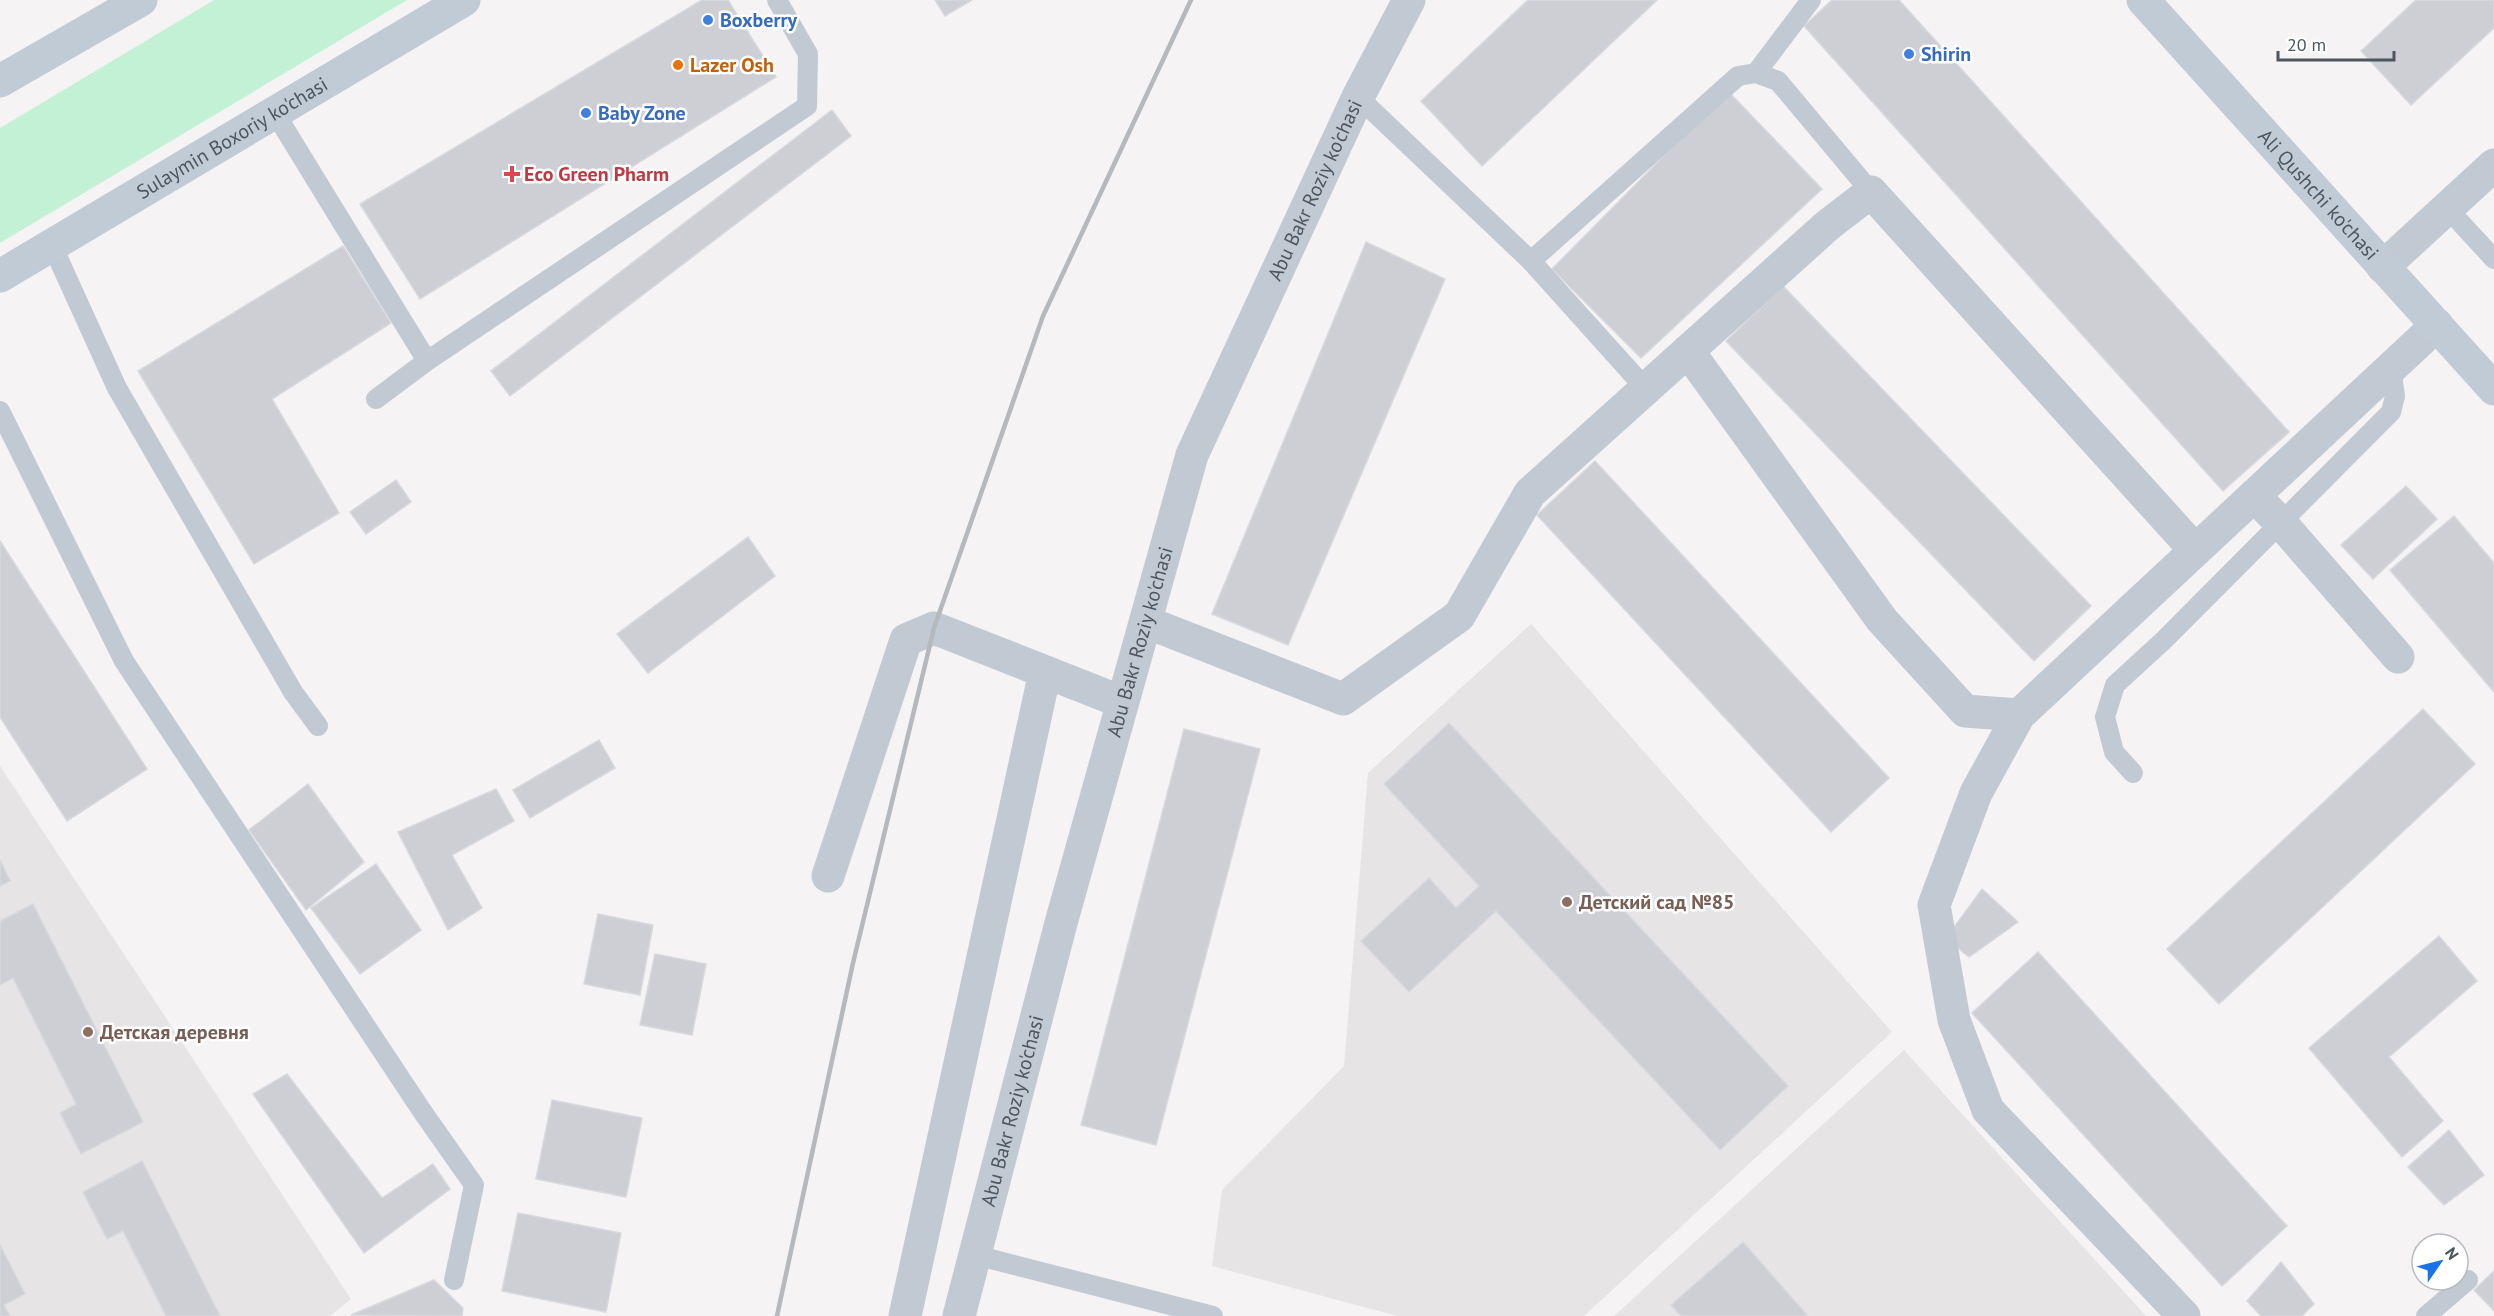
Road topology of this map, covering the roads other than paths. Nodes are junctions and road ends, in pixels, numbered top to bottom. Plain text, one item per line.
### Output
1 (141, 0) edge
2 (464, 0) edge
3 (777, 0) edge
4 (1409, 0) edge
5 (1811, 0) edge
6 (2143, 0) edge
7 (1756, 73) junction
8 (0, 81) edge
9 (1358, 97) junction
10 (275, 113) junction
11 (2494, 165) edge
12 (1871, 192) junction
13 (2447, 208) junction
14 (52, 245) junction
15 (2494, 259) edge
16 (1532, 261) junction
17 (2383, 267) junction
18 (0, 276) edge
19 (2437, 325) junction
20 (1688, 351) junction
21 (427, 361) junction
22 (2391, 369) junction
23 (1647, 389) junction
24 (2494, 389) edge
25 (376, 399) dead end
26 (0, 411) edge
27 (2254, 496) junction
28 (2281, 523) junction
29 (2195, 550) junction
30 (1146, 622) junction
31 (2398, 657) dead end
32 (1045, 672) junction
33 (1122, 702) junction
34 (2019, 715) junction
35 (318, 726) dead end
36 (2133, 773) dead end
37 (828, 876) dead end
38 (975, 1255) junction
39 (454, 1280) dead end
40 (2454, 1292) edge
41 (905, 1316) edge
42 (959, 1316) edge
43 (1213, 1316) edge
44 (2184, 1316) edge
45 (2426, 1316) edge

1 - 8 main road
2 - 10 main road, Sulaymin Boxoriy ko'chasi
3 - 21 lane
4 - 9 street, Abu Bakr Roziy ko'chasi
5 - 7 lane
6 - 17 main road, Ali Qushchi ko'chasi
7 - 12 lane
7 - 16 lane
9 - 16 lane
9 - 30 street, Abu Bakr Roziy ko'chasi
10 - 14 main road, Sulaymin Boxoriy ko'chasi
10 - 21 lane
11 - 13 street
12 - 20 street
12 - 29 street
13 - 15 lane
13 - 17 street
14 - 18 main road, Sulaymin Boxoriy ko'chasi
14 - 35 lane
16 - 23 lane
17 - 19 main road, Ali Qushchi ko'chasi
19 - 22 street
19 - 24 main road, Ali Qushchi ko'chasi
20 - 23 street
20 - 34 street
21 - 25 lane
22 - 27 street
22 - 28 lane
23 - 30 street
26 - 39 lane
27 - 28 street
27 - 29 street
28 - 31 street
28 - 36 lane
29 - 34 street
30 - 33 street, Abu Bakr Roziy ko'chasi
32 - 33 street
32 - 37 street
32 - 41 street
33 - 38 street, Abu Bakr Roziy ko'chasi
34 - 44 street
38 - 42 street, Abu Bakr Roziy ko'chasi
38 - 43 lane
40 - 45 lane

